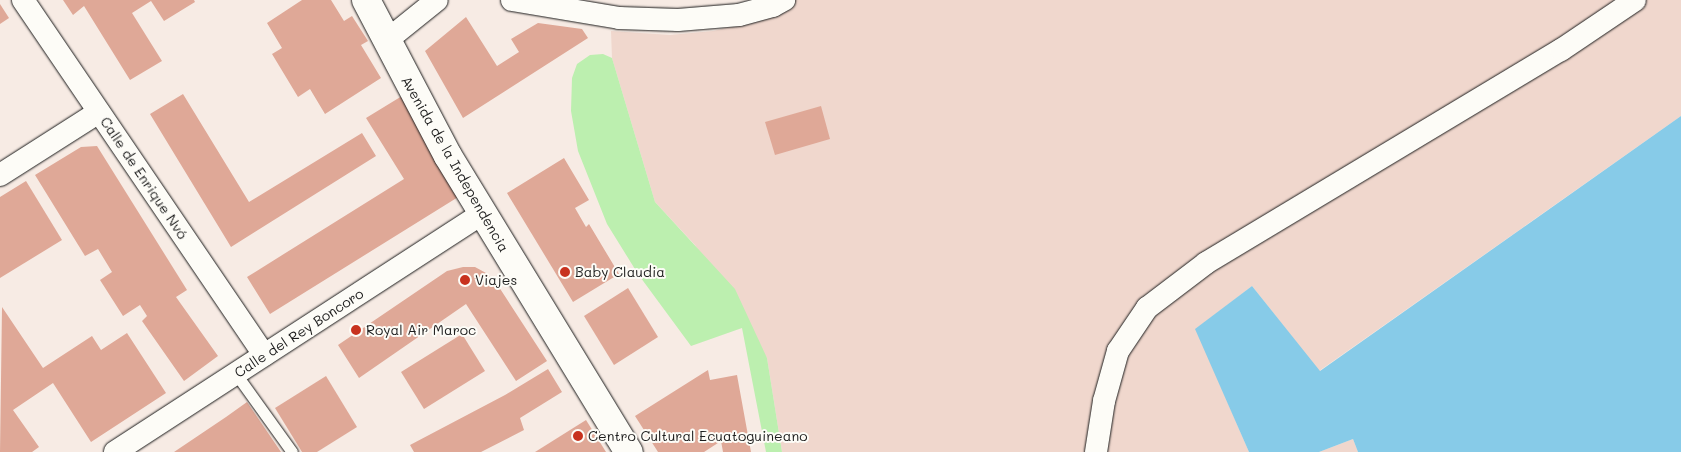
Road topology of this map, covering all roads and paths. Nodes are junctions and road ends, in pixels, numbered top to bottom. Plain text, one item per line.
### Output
1 (23, 0) edge
2 (366, 0) edge
3 (437, 0) edge
4 (512, 0) edge
5 (784, 0) edge
6 (1635, 0) edge
7 (386, 41) junction
8 (99, 112) junction
9 (0, 175) edge
10 (482, 214) junction
11 (264, 355) junction
12 (236, 374) junction
13 (115, 452) edge
14 (292, 452) edge
15 (629, 452) edge
16 (1096, 452) edge

1 - 8 street, Calle de Enrique Nvó
2 - 7 main road, Avenida de la Independencia
3 - 7 street
4 - 5 street
6 - 16 street
7 - 10 main road, Avenida de la Independencia
8 - 9 street
8 - 11 street, Calle de Enrique Nvó
10 - 11 street, Calle del Rey Boncoro
10 - 15 main road, Avenida de la Independencia
11 - 12 street, Calle del Rey Boncoro
12 - 13 street, Calle del Rey Boncoro
12 - 14 lane

